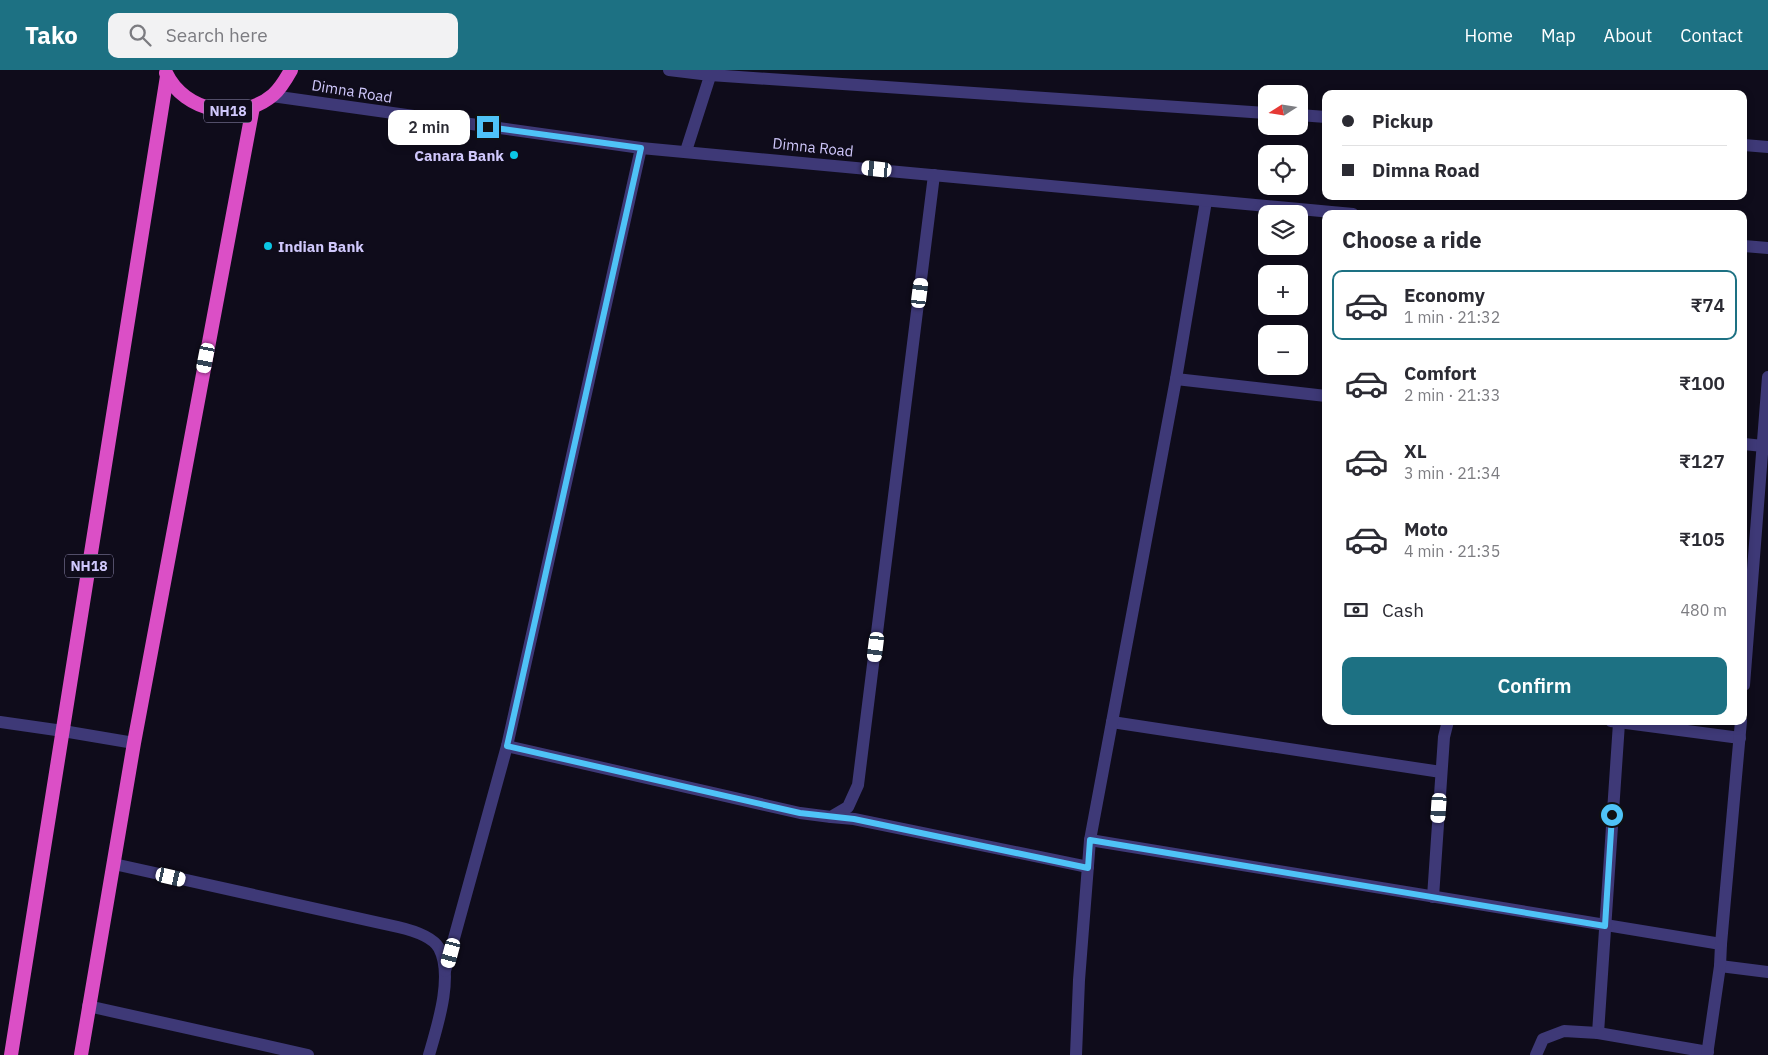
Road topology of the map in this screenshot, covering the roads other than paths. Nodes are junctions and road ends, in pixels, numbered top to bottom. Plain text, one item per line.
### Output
1 (291, 70) edge
2 (669, 70) edge
3 (711, 72) edge
4 (166, 73) edge
5 (272, 96) junction
6 (253, 107) junction
7 (1258, 112) edge
8 (1308, 116) edge
9 (1322, 117) edge
10 (1747, 145) edge
11 (1768, 147) edge
12 (641, 148) junction
13 (686, 151) junction
14 (934, 175) junction
15 (1206, 201) junction
16 (1322, 211) edge
17 (1747, 246) edge
18 (1768, 248) edge
19 (1768, 377) edge
20 (1176, 379) junction
21 (1322, 396) edge
22 (1747, 444) edge
23 (1762, 446) junction
24 (1765, 466) edge
25 (1747, 655) edge
26 (0, 722) edge
27 (1112, 722) junction
28 (1447, 725) edge
29 (1615, 725) edge
30 (1638, 725) edge
31 (1741, 725) edge
32 (63, 730) junction
33 (1740, 738) junction
34 (134, 744) junction
35 (507, 746) junction
36 (1441, 772) junction
37 (831, 817) junction
38 (1090, 840) junction
39 (114, 864) junction
40 (1088, 868) junction
41 (1433, 897) junction
42 (1605, 926) junction
43 (1720, 944) junction
44 (1720, 966) junction
45 (446, 972) junction
46 (1768, 972) edge
47 (88, 1006) junction
48 (1598, 1033) junction
49 (1707, 1053) edge
50 (11, 1055) edge
51 (81, 1055) edge
52 (308, 1055) edge
53 (429, 1055) edge
54 (1076, 1055) edge
55 (1536, 1055) edge

1 - 5 highway, NH18
2 - 3 street
3 - 7 street
3 - 13 street
4 - 6 highway, NH18
4 - 32 highway, NH18
5 - 6 highway, NH18
5 - 12 street, Dimna Road
6 - 34 highway, NH18
8 - 9 street
10 - 11 street
12 - 13 street, Dimna Road
12 - 35 street
13 - 14 street, Dimna Road
14 - 15 street, Dimna Road
14 - 37 street
15 - 16 street, Dimna Road
15 - 20 street
17 - 18 street
19 - 23 street
20 - 21 street
20 - 27 street
22 - 23 street
23 - 24 street
24 - 25 street
26 - 32 street
27 - 36 street
27 - 38 street
28 - 36 street
29 - 42 street
30 - 33 street
31 - 33 street
32 - 34 street
32 - 50 highway, NH18
33 - 43 street
34 - 39 highway, NH18
35 - 37 street
35 - 45 street
36 - 41 street
37 - 40 street
38 - 40 street
38 - 41 street
39 - 45 street
39 - 47 highway, NH18
40 - 54 street
41 - 42 street
42 - 43 street
42 - 48 street
43 - 44 street
44 - 46 street
44 - 49 street
45 - 53 street
47 - 51 highway, NH18
47 - 52 street
48 - 49 street
48 - 55 street

